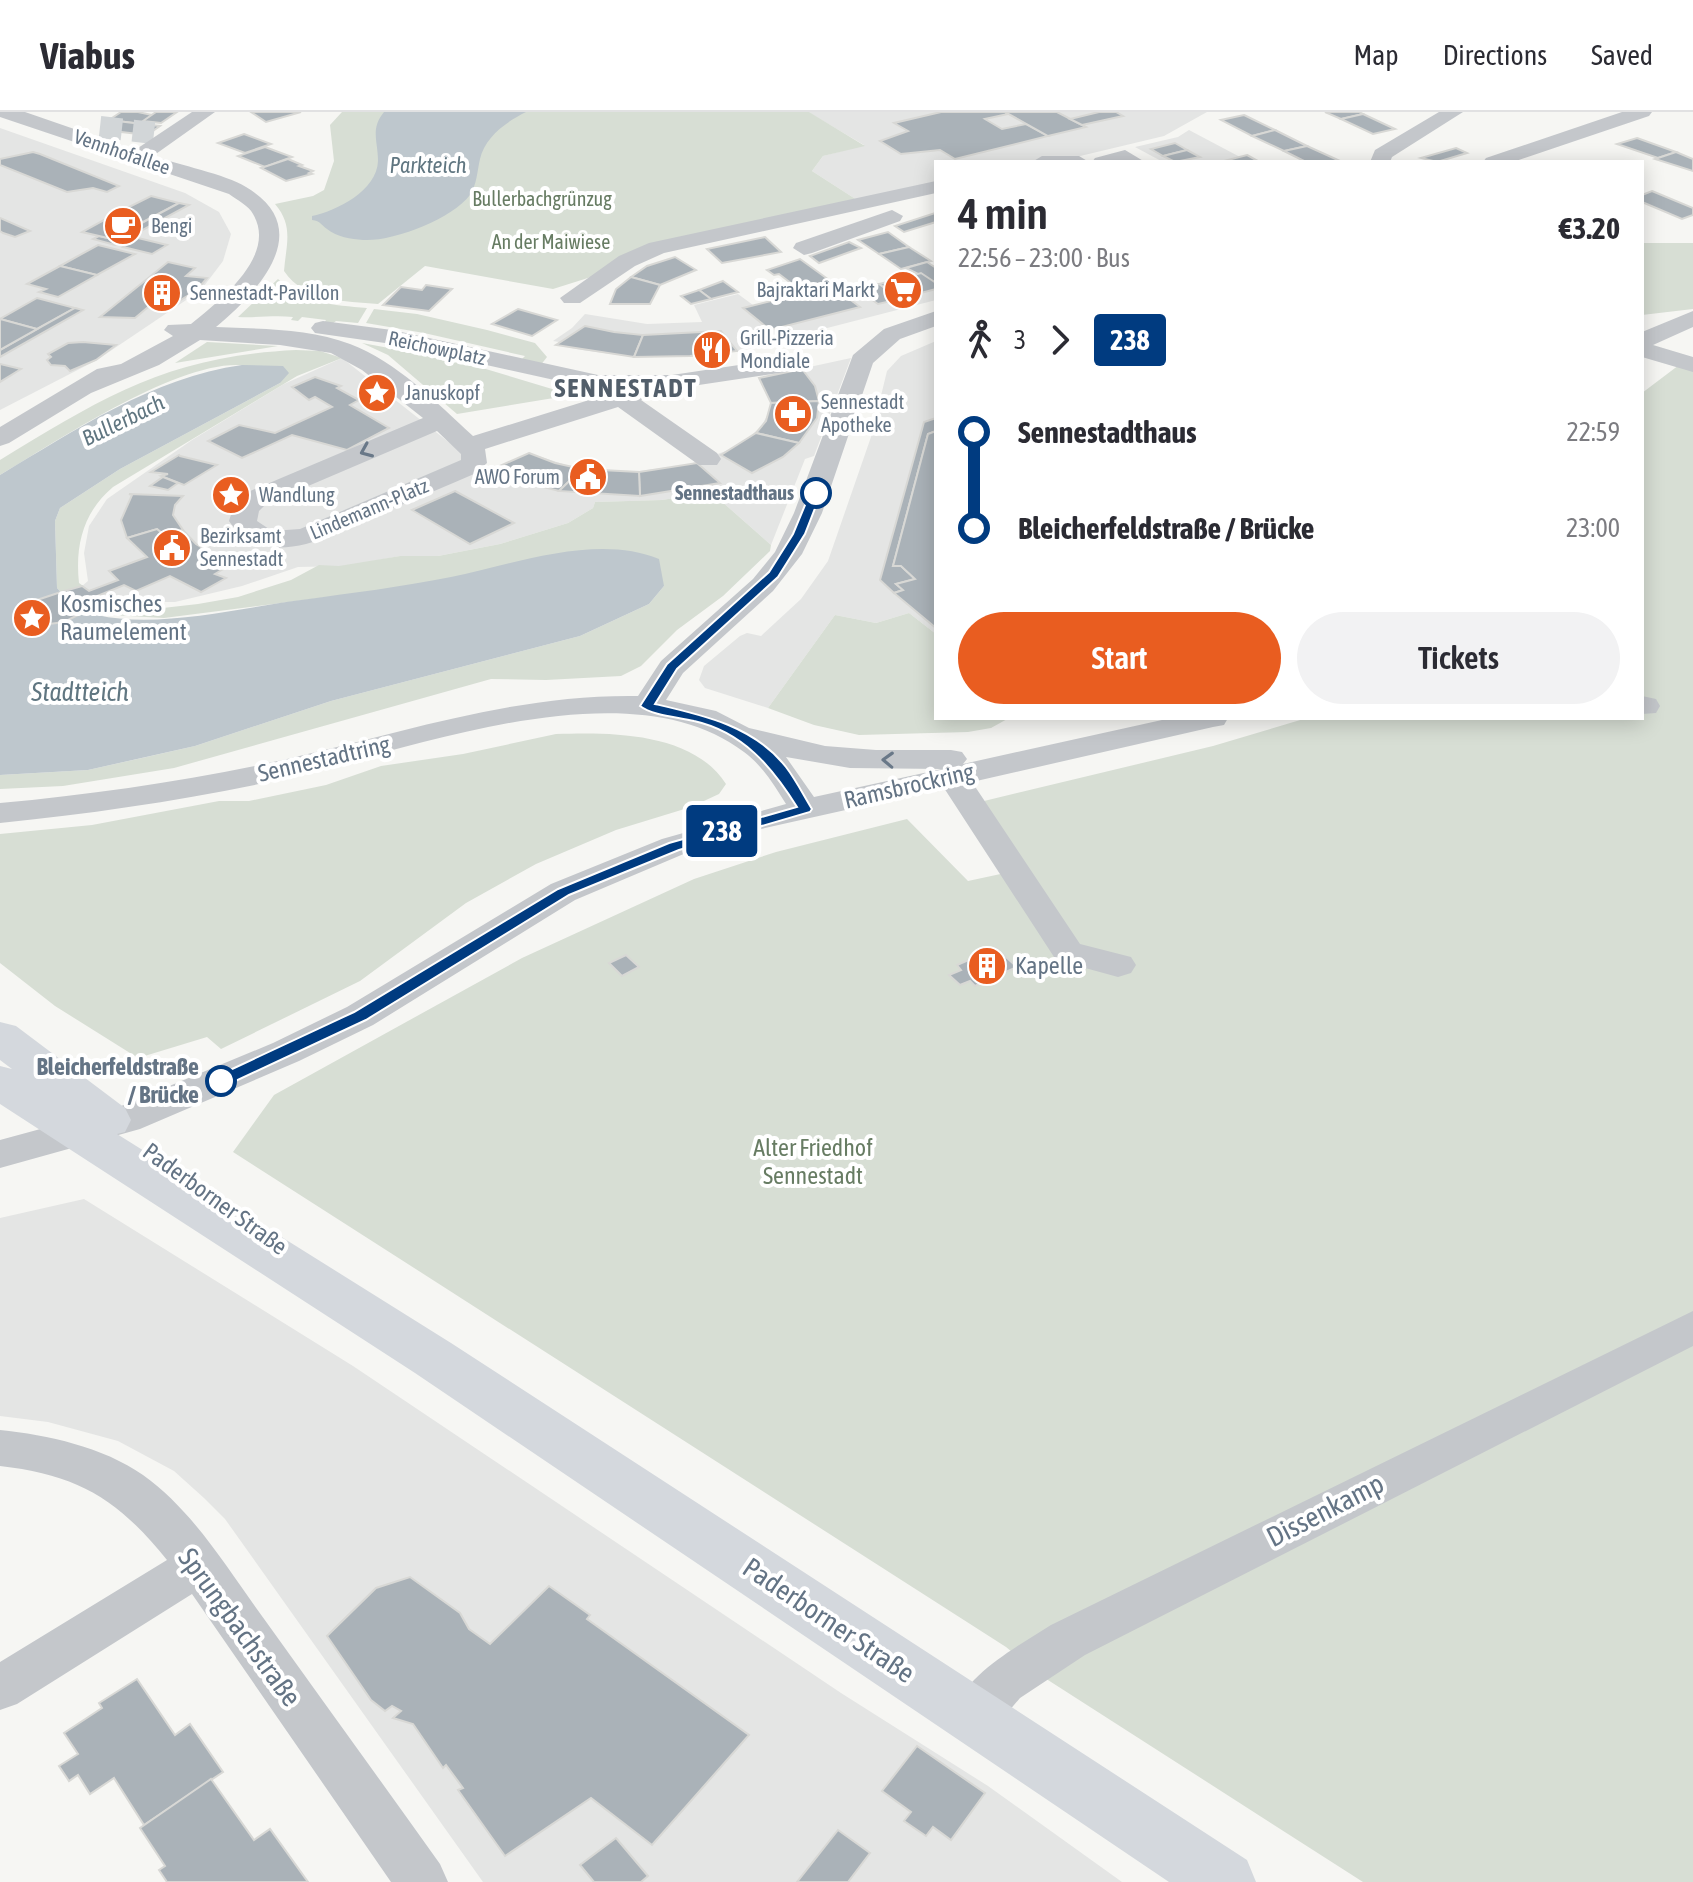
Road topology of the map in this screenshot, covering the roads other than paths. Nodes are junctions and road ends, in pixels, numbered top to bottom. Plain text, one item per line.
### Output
1 (6, 112) edge
2 (205, 112) edge
3 (1453, 112) edge
4 (1638, 112) edge
5 (138, 157) junction
6 (1110, 160) edge
7 (1132, 160) edge
8 (1380, 160) edge
9 (1499, 160) edge
10 (192, 176) junction
11 (934, 187) edge
12 (934, 201) edge
13 (804, 248) dead end
14 (572, 298) dead end
15 (1693, 318) edge
16 (934, 319) edge
17 (195, 327) junction
18 (266, 331) junction
19 (1644, 347) edge
20 (786, 365) dead end
21 (1693, 365) edge
22 (598, 382) junction
23 (672, 382) junction
24 (621, 398) junction
25 (438, 421) junction
26 (0, 438) edge
27 (468, 446) junction
28 (708, 459) dead end
29 (647, 706) junction
30 (1204, 720) edge
31 (729, 728) junction
32 (1077, 748) junction
33 (952, 776) junction
34 (805, 809) junction
35 (0, 813) edge
36 (1118, 965) dead end
37 (0, 1037) edge
38 (0, 1082) edge
39 (0, 1154) edge
40 (1693, 1327) edge
41 (433, 1358) junction
42 (0, 1448) edge
43 (198, 1565) junction
44 (0, 1688) edge
45 (974, 1716) junction
46 (422, 1882) edge
47 (1224, 1882) edge

1 - 5 street, Vennhofallee
2 - 5 street
3 - 8 street
4 - 9 street
5 - 10 street, Vennhofallee
6 - 7 street
10 - 17 street
10 - 17 street
11 - 14 street
12 - 13 street
15 - 19 street
16 - 29 street
17 - 18 street
17 - 26 street
18 - 22 street, Reichowplatz
18 - 25 street
19 - 21 street
20 - 23 street, Reichowplatz
22 - 23 street, Reichowplatz
22 - 24 street, Reichowplatz
23 - 24 street, Reichowplatz
24 - 27 street, Reichowplatz
24 - 28 street, Reichowplatz
25 - 27 street
25 -> 27 street, Lindemann-Platz
29 - 31 street, Sennestadtring
29 - 35 street, Sennestadtring
30 - 32 street, Ramsbrockring
32 -> 31 street, Ramsbrockring
31 - 34 street, Sennestadtring
32 - 33 street, Ramsbrockring
33 - 34 street, Ramsbrockring
33 - 36 street
34 - 39 street, Ramsbrockring
37 - 41 main road, Paderborner Straße
38 - 41 main road, Paderborner Straße
40 - 45 street, Dissenkamp
41 - 45 main road, Paderborner Straße
42 - 43 street, Sprungbachstraße
43 - 44 street
43 - 46 street, Sprungbachstraße
45 - 47 main road, Paderborner Straße

